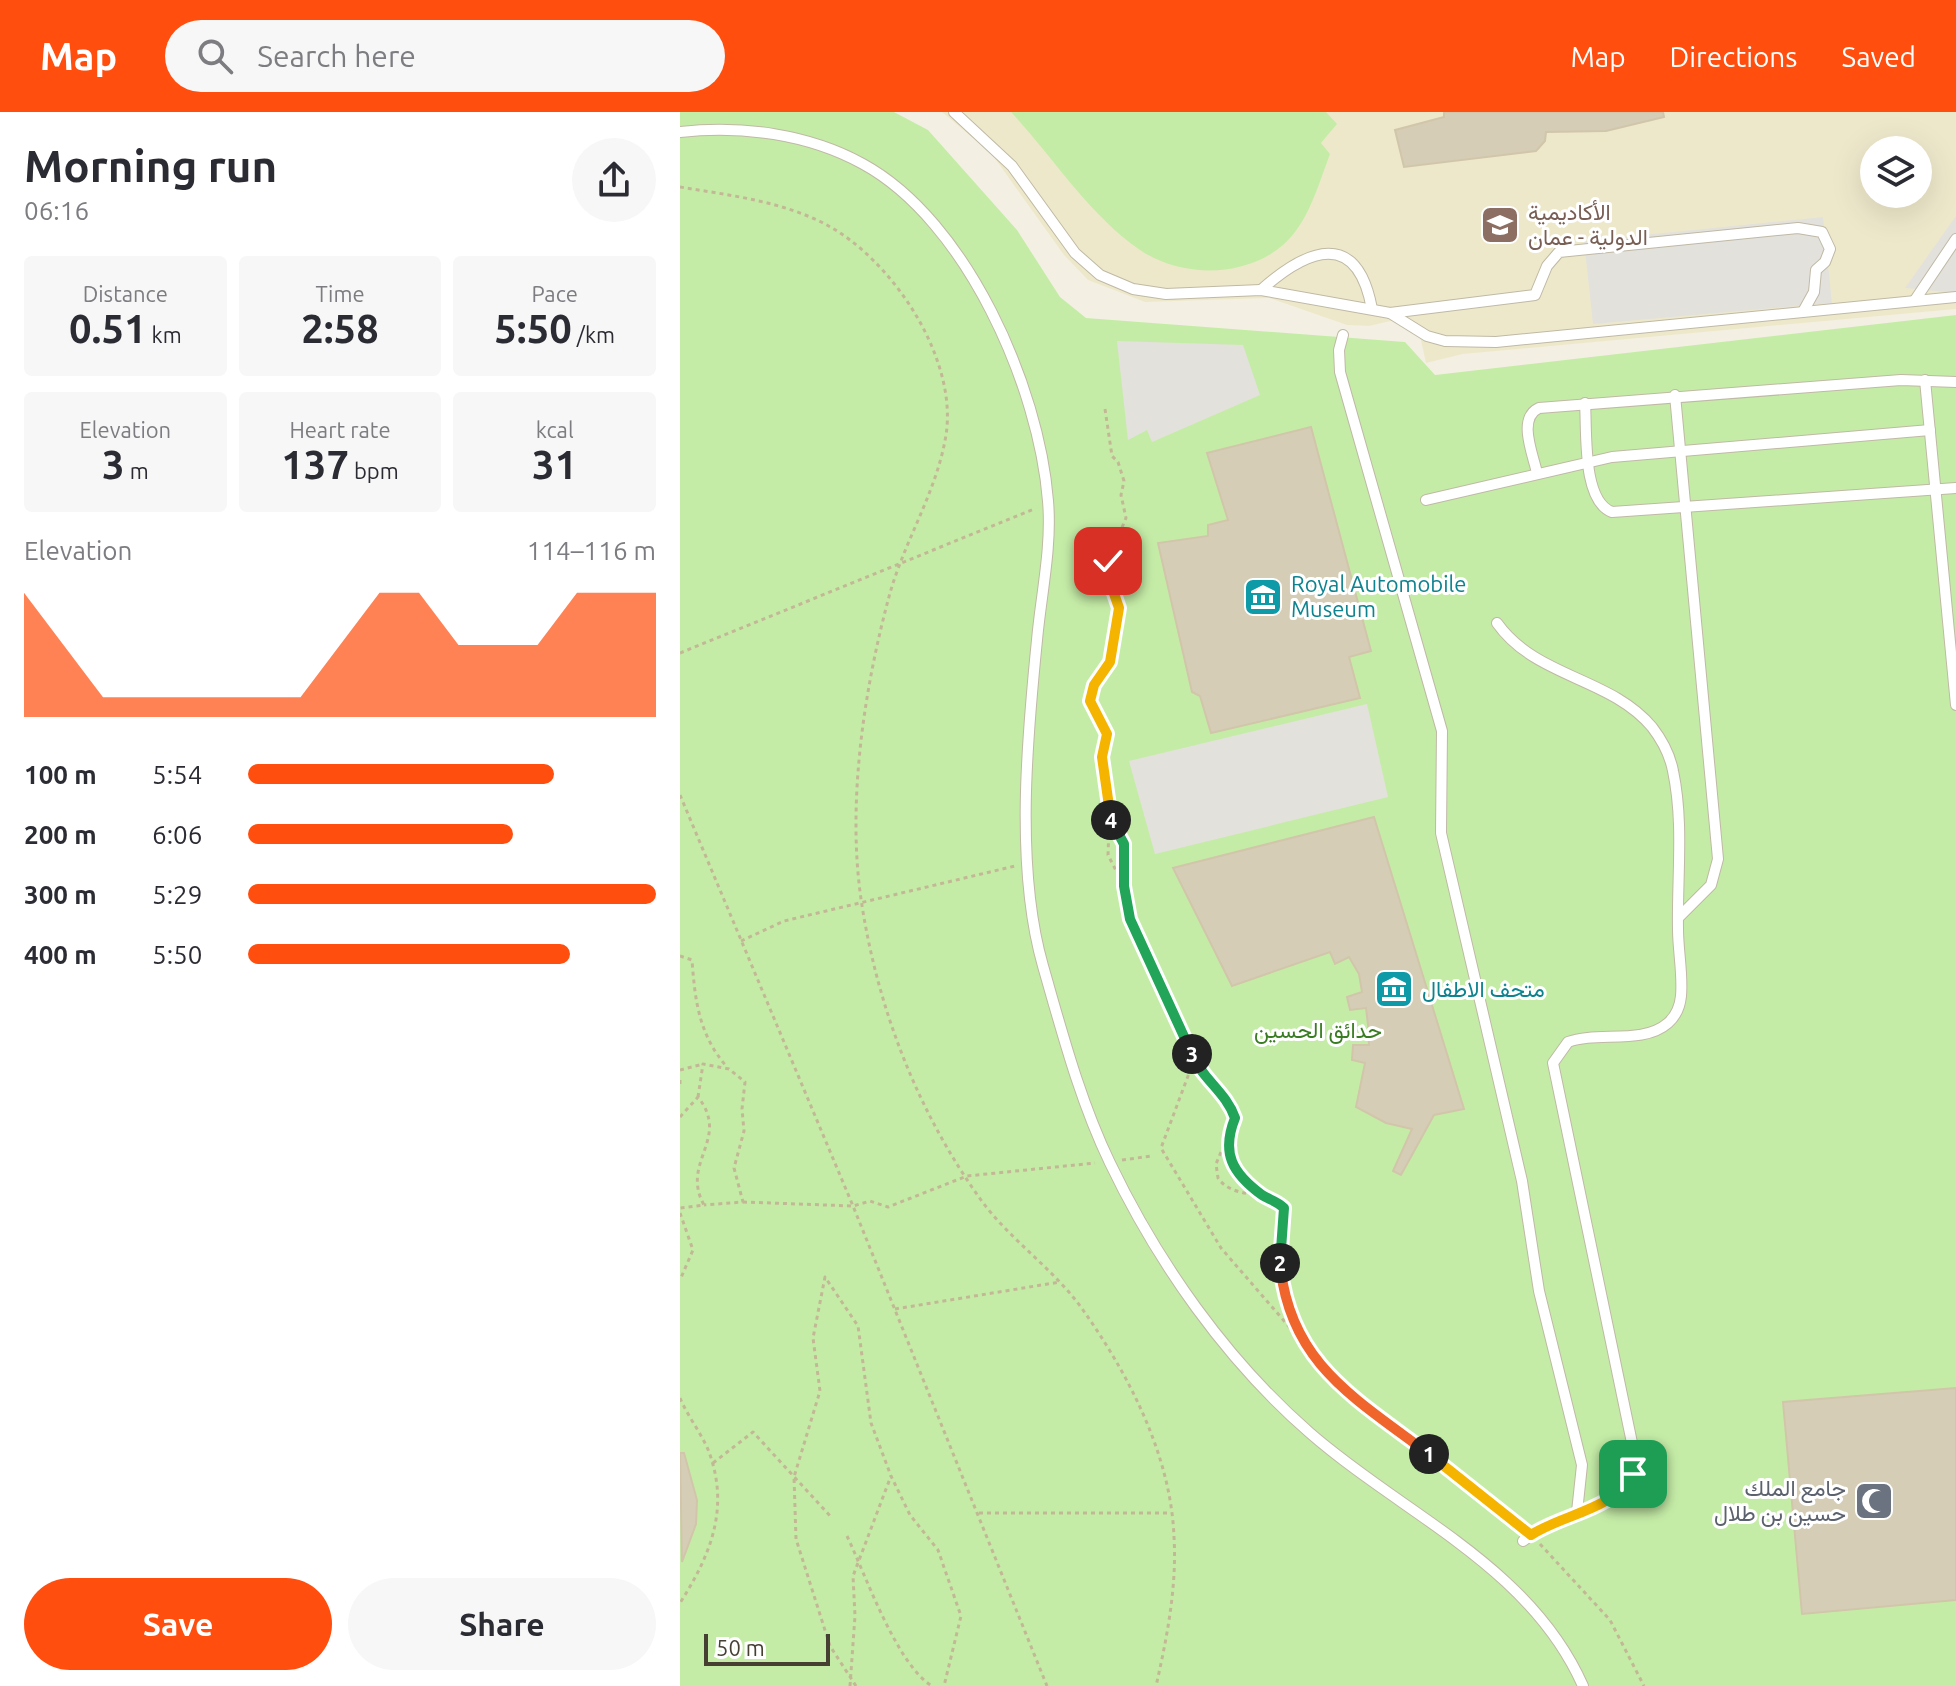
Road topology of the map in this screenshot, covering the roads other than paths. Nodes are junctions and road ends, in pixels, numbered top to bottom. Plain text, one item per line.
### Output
1 (954, 112) edge
2 (680, 132) edge
3 (1956, 239) edge
4 (1261, 290) junction
5 (1956, 297) edge
6 (1915, 300) junction
7 (1372, 309) junction
8 (1804, 310) junction
9 (1390, 313) junction
10 (1343, 335) dead end
11 (1925, 380) junction
12 (1956, 382) edge
13 (1675, 395) junction
14 (1585, 403) junction
15 (1930, 430) junction
16 (1680, 453) junction
17 (1589, 461) junction
18 (1537, 473) junction
19 (1956, 488) edge
20 (1936, 490) junction
21 (1426, 500) dead end
22 (1685, 508) junction
23 (1497, 623) dead end
24 (1956, 705) edge
25 (1678, 918) junction
26 (1577, 1512) junction
27 (1527, 1538) road end
28 (1583, 1686) edge

1 - 4 lane
2 - 28 lane
3 - 6 lane
4 - 7 lane
4 - 7 lane
5 - 6 lane
6 - 8 lane
7 - 9 lane
8 - 9 lane
8 - 9 lane
10 - 26 lane
11 - 12 lane
11 - 13 lane
11 - 15 lane
13 - 14 lane
13 - 16 lane
14 - 17 lane
14 - 18 lane
15 - 16 lane
15 - 20 lane
16 - 17 lane
16 - 22 lane
17 - 18 lane
17 - 22 lane
18 - 21 lane
19 - 20 lane
20 - 22 lane
20 - 24 lane
22 - 25 lane
23 - 25 lane
25 - 26 lane
26 - 27 lane

